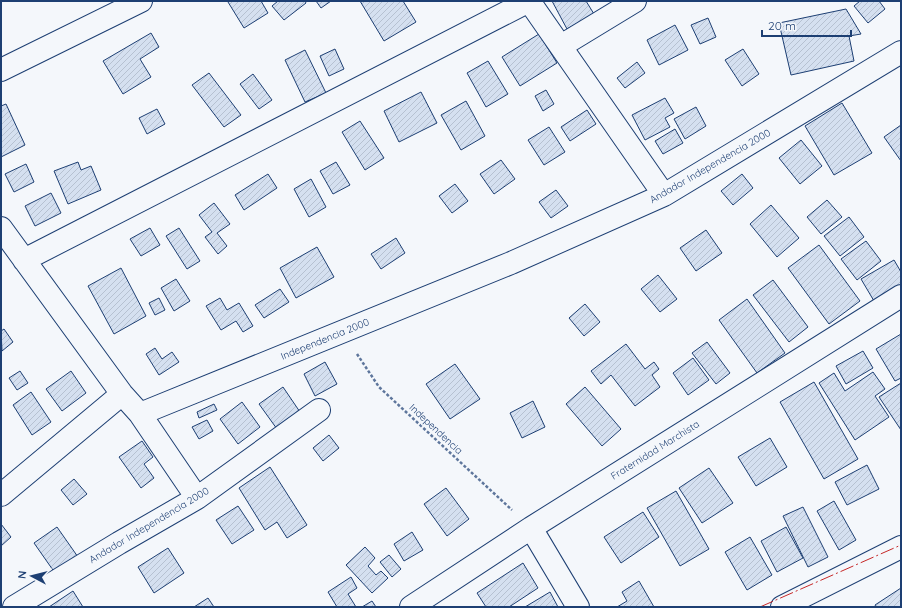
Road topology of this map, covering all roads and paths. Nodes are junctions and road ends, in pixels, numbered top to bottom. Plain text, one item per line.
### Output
1 (141, 1) edge
2 (529, 1) edge
3 (635, 1) edge
4 (561, 46) junction
5 (901, 52) edge
6 (1, 70) edge
7 (664, 195) junction
8 (1, 228) edge
9 (24, 260) junction
10 (511, 263) joint
11 (901, 296) edge
12 (342, 332) junction
13 (122, 394) junction
14 (319, 410) dead end
15 (140, 414) junction
16 (1, 495) edge
17 (197, 498) junction
18 (532, 528) junction
19 (901, 547) edge
20 (14, 607) edge
21 (411, 607) edge
22 (578, 607) edge
23 (782, 607) edge

1 - 6 street
2 - 4 street
2 - 9 street
3 - 4 street
4 - 7 street
5 - 7 street, Andador Independencia 2000
7 - 10 street, Andador Independencia 2000
8 - 9 street
9 - 13 street
10 - 12 street, Independencia 2000
11 - 18 street, Fraternidad Marchista
12 - 15 street, Independencia 2000
12 - 18 path, Independencia
13 - 15 street
13 - 16 street
14 - 17 street, Andador Independencia 2000
15 - 17 street
17 - 20 street, Andador Independencia 2000
18 - 21 street, Fraternidad Marchista
18 - 22 street
19 - 23 street

